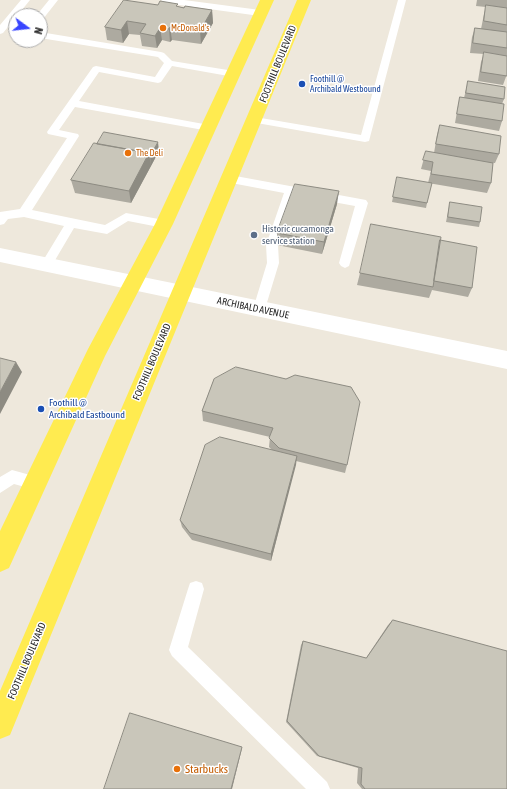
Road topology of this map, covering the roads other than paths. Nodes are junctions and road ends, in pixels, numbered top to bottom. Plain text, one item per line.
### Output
1 (26, 0) edge
2 (54, 0) edge
3 (165, 0) edge
4 (267, 0) edge
5 (304, 0) edge
6 (402, 0) edge
7 (47, 8) edge
8 (260, 13) junction
9 (3, 28) edge
10 (48, 36) edge
11 (169, 63) junction
12 (234, 74) junction
13 (71, 103) junction
14 (255, 120) junction
15 (209, 128) junction
16 (230, 179) junction
17 (291, 190) junction
18 (24, 213) junction
19 (0, 221) edge
20 (71, 223) junction
21 (164, 224) junction
22 (0, 255) edge
23 (345, 263) dead end
24 (47, 264) junction
25 (132, 282) junction
26 (181, 292) junction
27 (259, 309) junction
28 (507, 360) edge
29 (36, 483) junction
30 (0, 486) edge
31 (0, 559) edge
32 (196, 588) dead end
33 (0, 725) edge
34 (320, 789) edge

1 - 9 lane
2 - 7 lane
3 - 8 lane
4 - 8 main road
5 - 14 main road, FOOTHILL BOULEVARD
6 - 14 lane
8 - 12 main road
10 - 11 lane
11 - 12 lane
11 - 13 lane
12 - 15 main road
13 - 15 lane
13 - 18 lane
14 - 16 main road, FOOTHILL BOULEVARD
15 - 21 main road
16 - 17 lane
16 - 26 main road, FOOTHILL BOULEVARD
17 - 23 lane
17 - 27 lane
18 - 19 lane
18 - 20 lane
20 - 21 lane
20 - 24 lane
21 - 25 main road
22 - 24 main road, ARCHIBALD AVENUE
24 - 25 main road, ARCHIBALD AVENUE
25 - 26 main road, ARCHIBALD AVENUE
25 - 29 main road
26 - 27 main road, ARCHIBALD AVENUE
26 - 33 main road, FOOTHILL BOULEVARD
27 - 28 main road, ARCHIBALD AVENUE
29 - 30 lane
29 - 31 main road
32 - 34 lane

